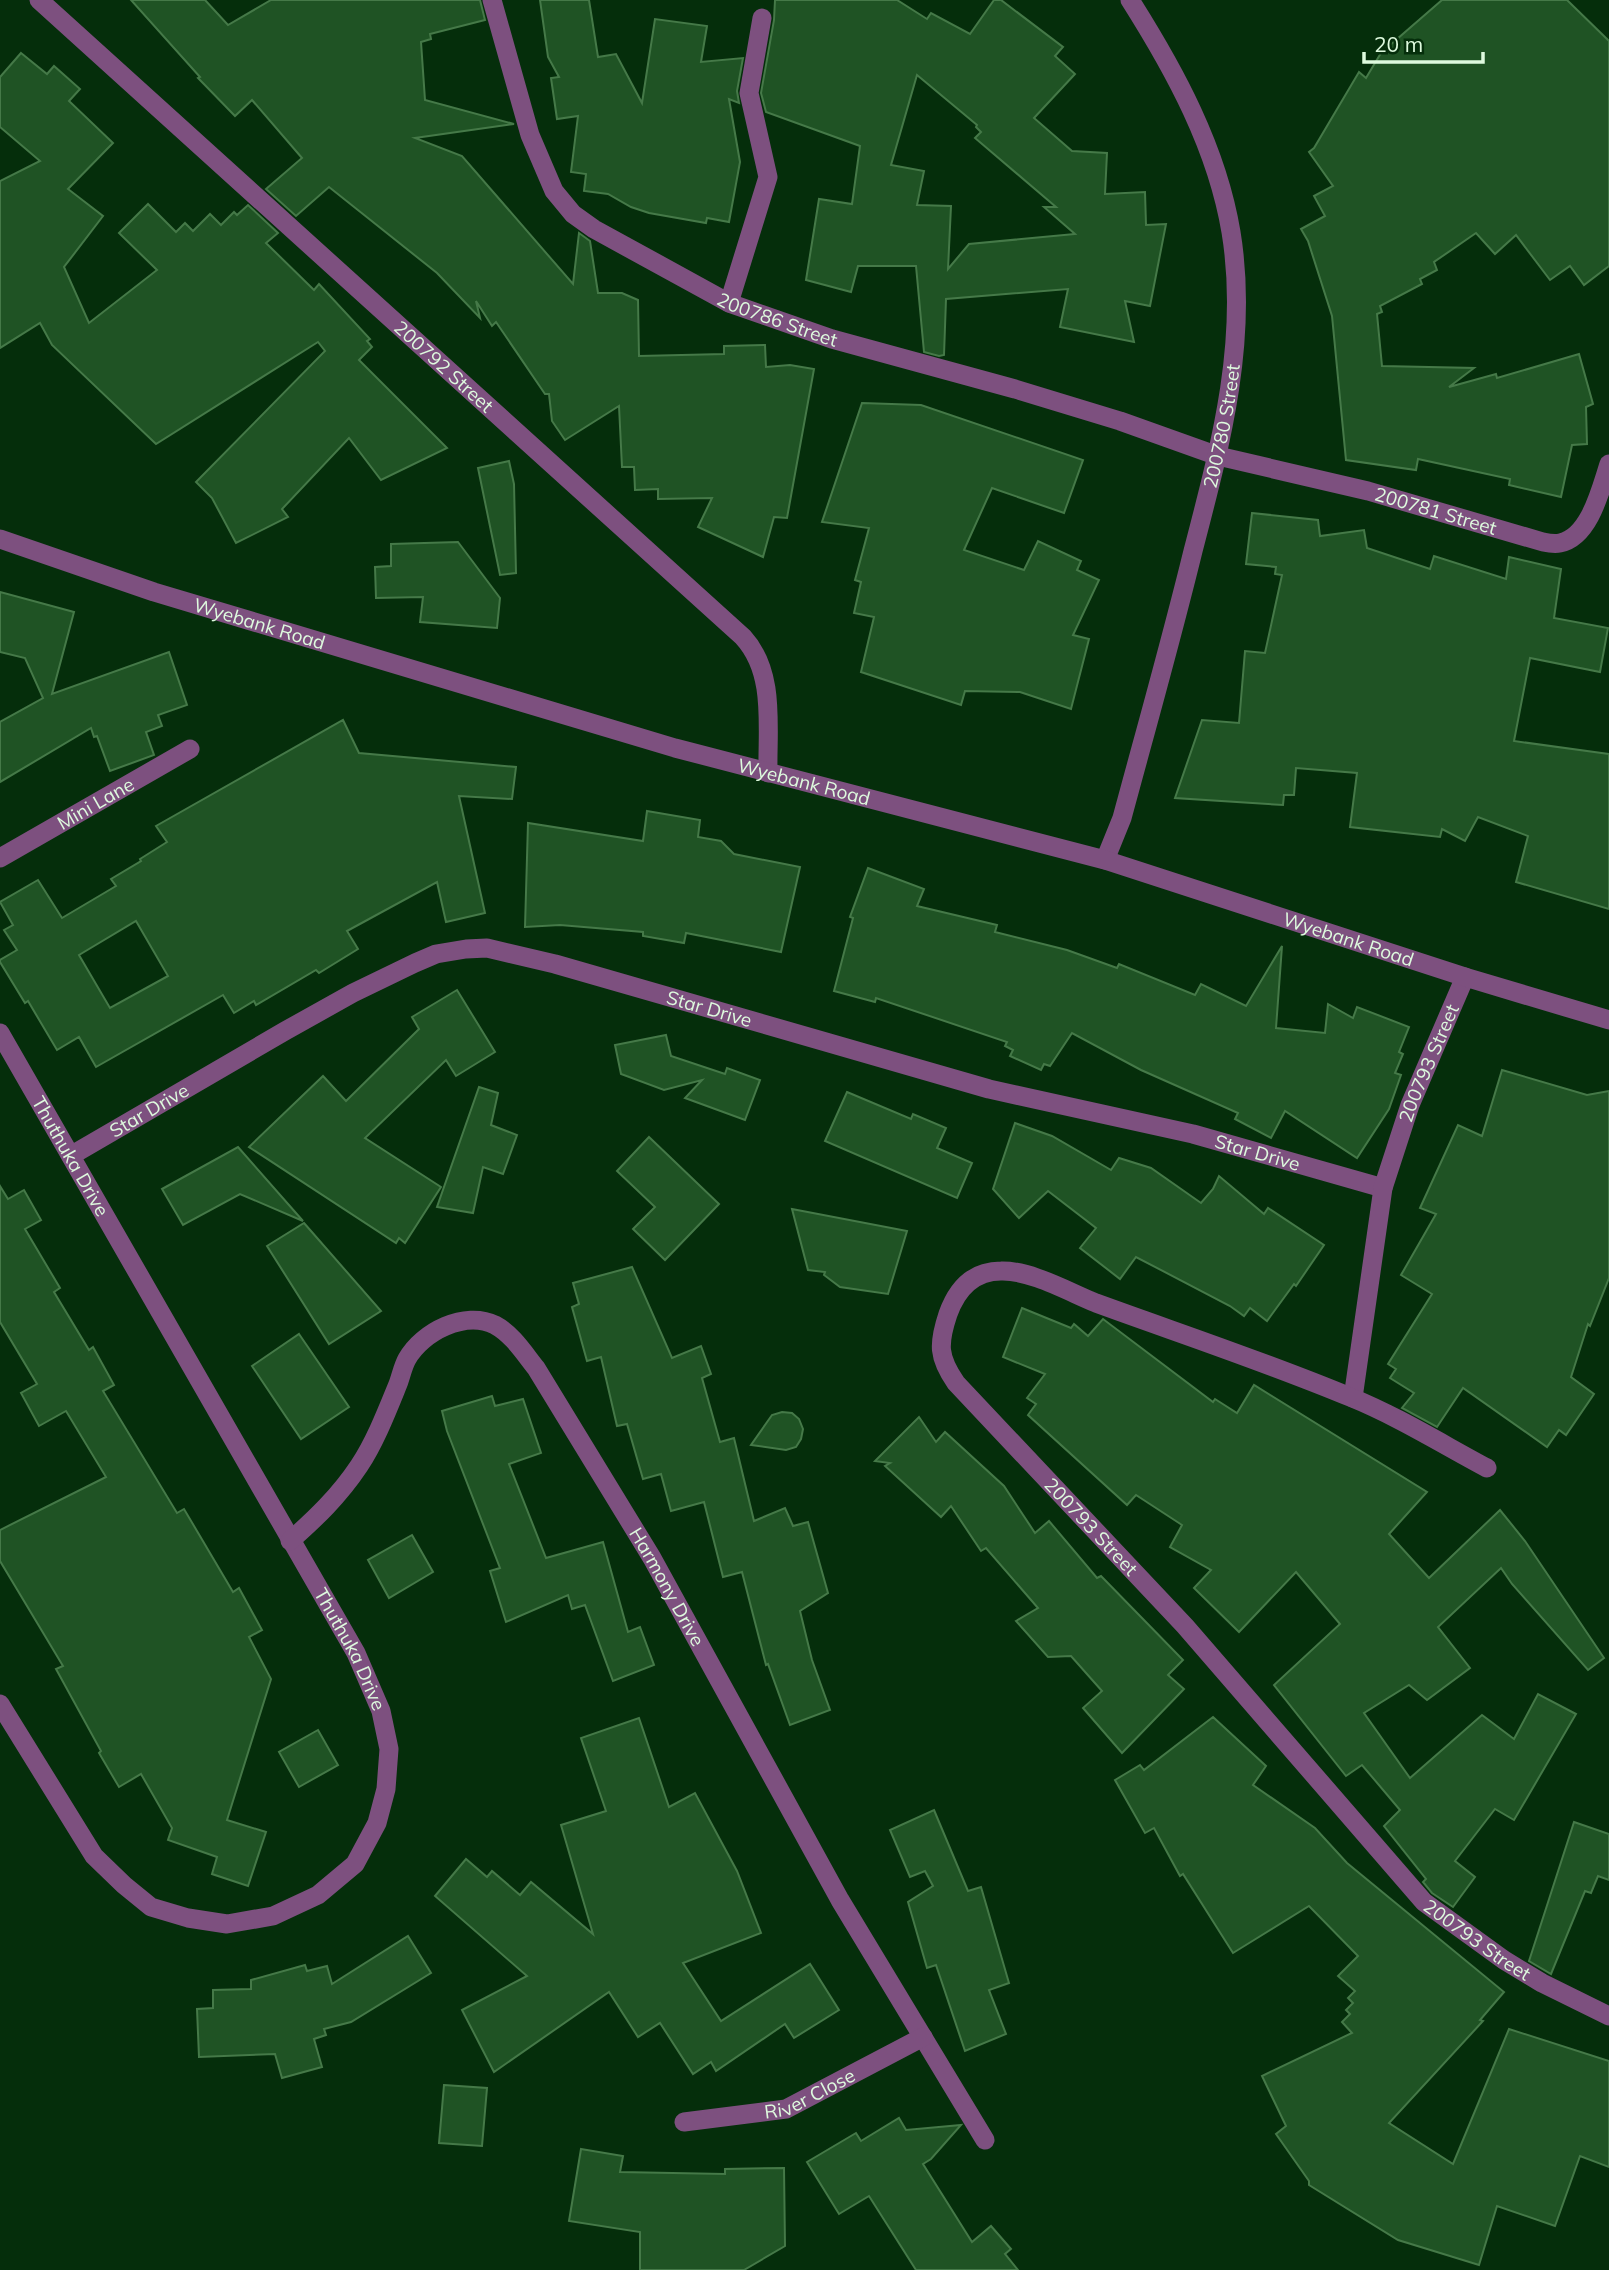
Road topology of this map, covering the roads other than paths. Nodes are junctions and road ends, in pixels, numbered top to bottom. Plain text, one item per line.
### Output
1 (39, 0) edge
2 (492, 0) edge
3 (1130, 0) edge
4 (762, 18) dead end
5 (730, 303) junction
6 (1218, 456) junction
7 (1609, 464) edge
8 (0, 539) edge
9 (190, 749) dead end
10 (768, 773) junction
11 (0, 858) edge
12 (1105, 860) junction
13 (1465, 977) junction
14 (1609, 1020) edge
15 (0, 1033) edge
16 (72, 1155) junction
17 (1383, 1188) junction
18 (1353, 1398) junction
19 (1486, 1468) dead end
20 (290, 1541) junction
21 (0, 1704) edge
22 (1609, 2016) edge
23 (923, 2037) junction
24 (684, 2122) dead end
25 (985, 2140) dead end

1 - 10 street, 200792 Street
2 - 5 street, 200786 Street
3 - 6 street, 200780 Street
4 - 5 street
5 - 6 street, 200786 Street
6 - 7 street, 200781 Street
6 - 12 street, 200780 Street
8 - 10 street, Wyebank Road
9 - 11 street, Mini Lane
10 - 12 street, Wyebank Road
12 - 13 street, Wyebank Road
13 - 14 street, Wyebank Road
13 - 17 street, 200793 Street
15 - 16 street, Thuthuka Drive
16 - 17 street, Star Drive
16 - 20 street, Thuthuka Drive
17 - 18 street, 200793 Street
18 - 19 street, 200793 Street
18 - 22 street, 200793 Street
20 - 21 street, Thuthuka Drive
20 - 23 street, Harmony Drive
23 - 24 street, River Close
23 - 25 street, Harmony Drive

